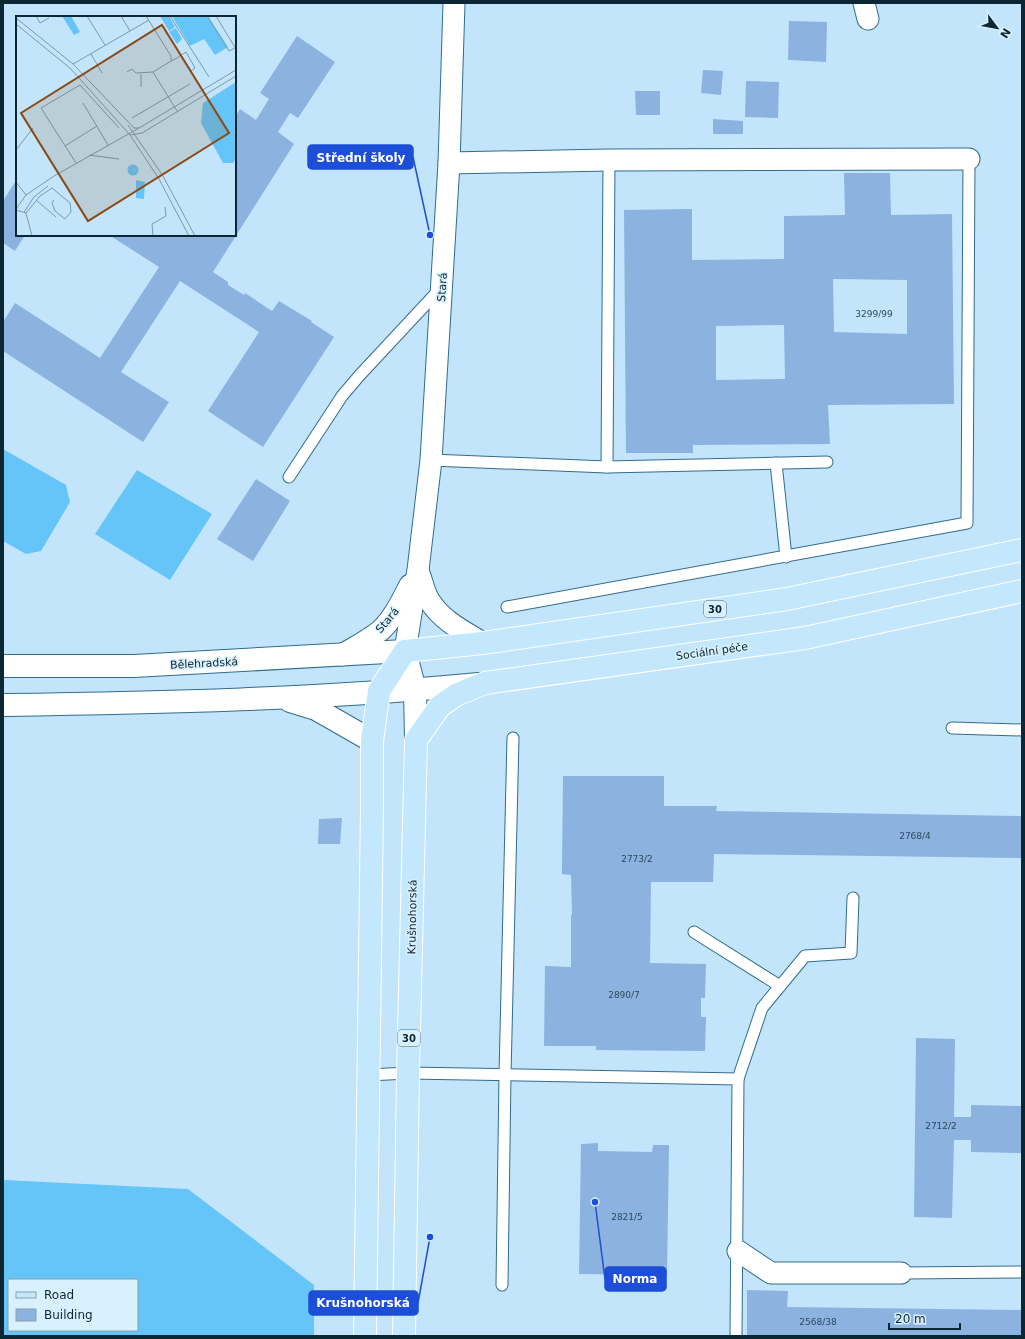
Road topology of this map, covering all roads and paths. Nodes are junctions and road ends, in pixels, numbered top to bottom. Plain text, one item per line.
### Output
1 (454, 3) edge
2 (969, 159) joint
3 (609, 160) junction
4 (449, 163) junction
5 (442, 287) junction
6 (431, 460) junction
7 (827, 462) dead end
8 (776, 464) junction
9 (607, 467) junction
10 (289, 477) dead end
11 (1022, 550) edge
12 (786, 557) junction
13 (418, 570) junction
14 (1022, 591) edge
15 (507, 608) dead end
16 (483, 643) junction
17 (405, 651) junction
18 (342, 655) junction
19 (3, 666) edge
20 (485, 683) junction
21 (398, 691) junction
22 (281, 698) junction
23 (3, 705) edge
24 (952, 728) dead end
25 (1022, 730) edge
26 (513, 738) dead end
27 (416, 740) junction
28 (372, 741) junction
29 (853, 898) dead end
30 (694, 932) dead end
31 (780, 986) junction
32 (408, 1073) junction
33 (368, 1075) junction
34 (505, 1076) junction
35 (738, 1079) junction
36 (738, 1250) junction
37 (1022, 1272) edge
38 (902, 1273) joint
39 (502, 1285) dead end
40 (365, 1336) edge
41 (404, 1336) edge
42 (736, 1336) edge

1 - 4 street, Stará
2 - 3 street
2 - 12 lane
3 - 4 street
3 - 9 lane
4 - 5 street, Stará
5 - 6 street, Stará
5 - 10 lane
6 - 9 lane
6 - 13 street, Stará
7 - 8 lane
8 - 9 lane
8 - 12 lane
11 - 16 main road, 30
12 - 15 lane
13 - 16 street, Stará
13 - 17 street, Stará
13 - 18 street, Stará
14 - 20 main road, Sociální péče
16 - 17 main road, 30
17 - 18 street, Bělehradská
17 - 21 main road, 30
17 - 21 street, 30
18 - 19 street, Bělehradská
20 - 21 street, Sociální péče
20 - 27 main road
21 - 22 street
21 - 27 street, Krušnohorská / 30
21 - 28 main road, 30
22 - 23 street
22 - 28 street
24 - 25 lane
26 - 34 lane
27 - 32 main road, Krušnohorská / 30
28 - 33 main road, 30
29 - 31 lane
30 - 31 lane
31 - 35 lane
32 - 33 lane
32 - 34 lane
32 - 41 main road, Krušnohorská / 30
33 - 40 main road, 30
34 - 35 lane
34 - 39 lane
35 - 36 lane
36 - 38 street
36 - 42 lane
37 - 38 lane

